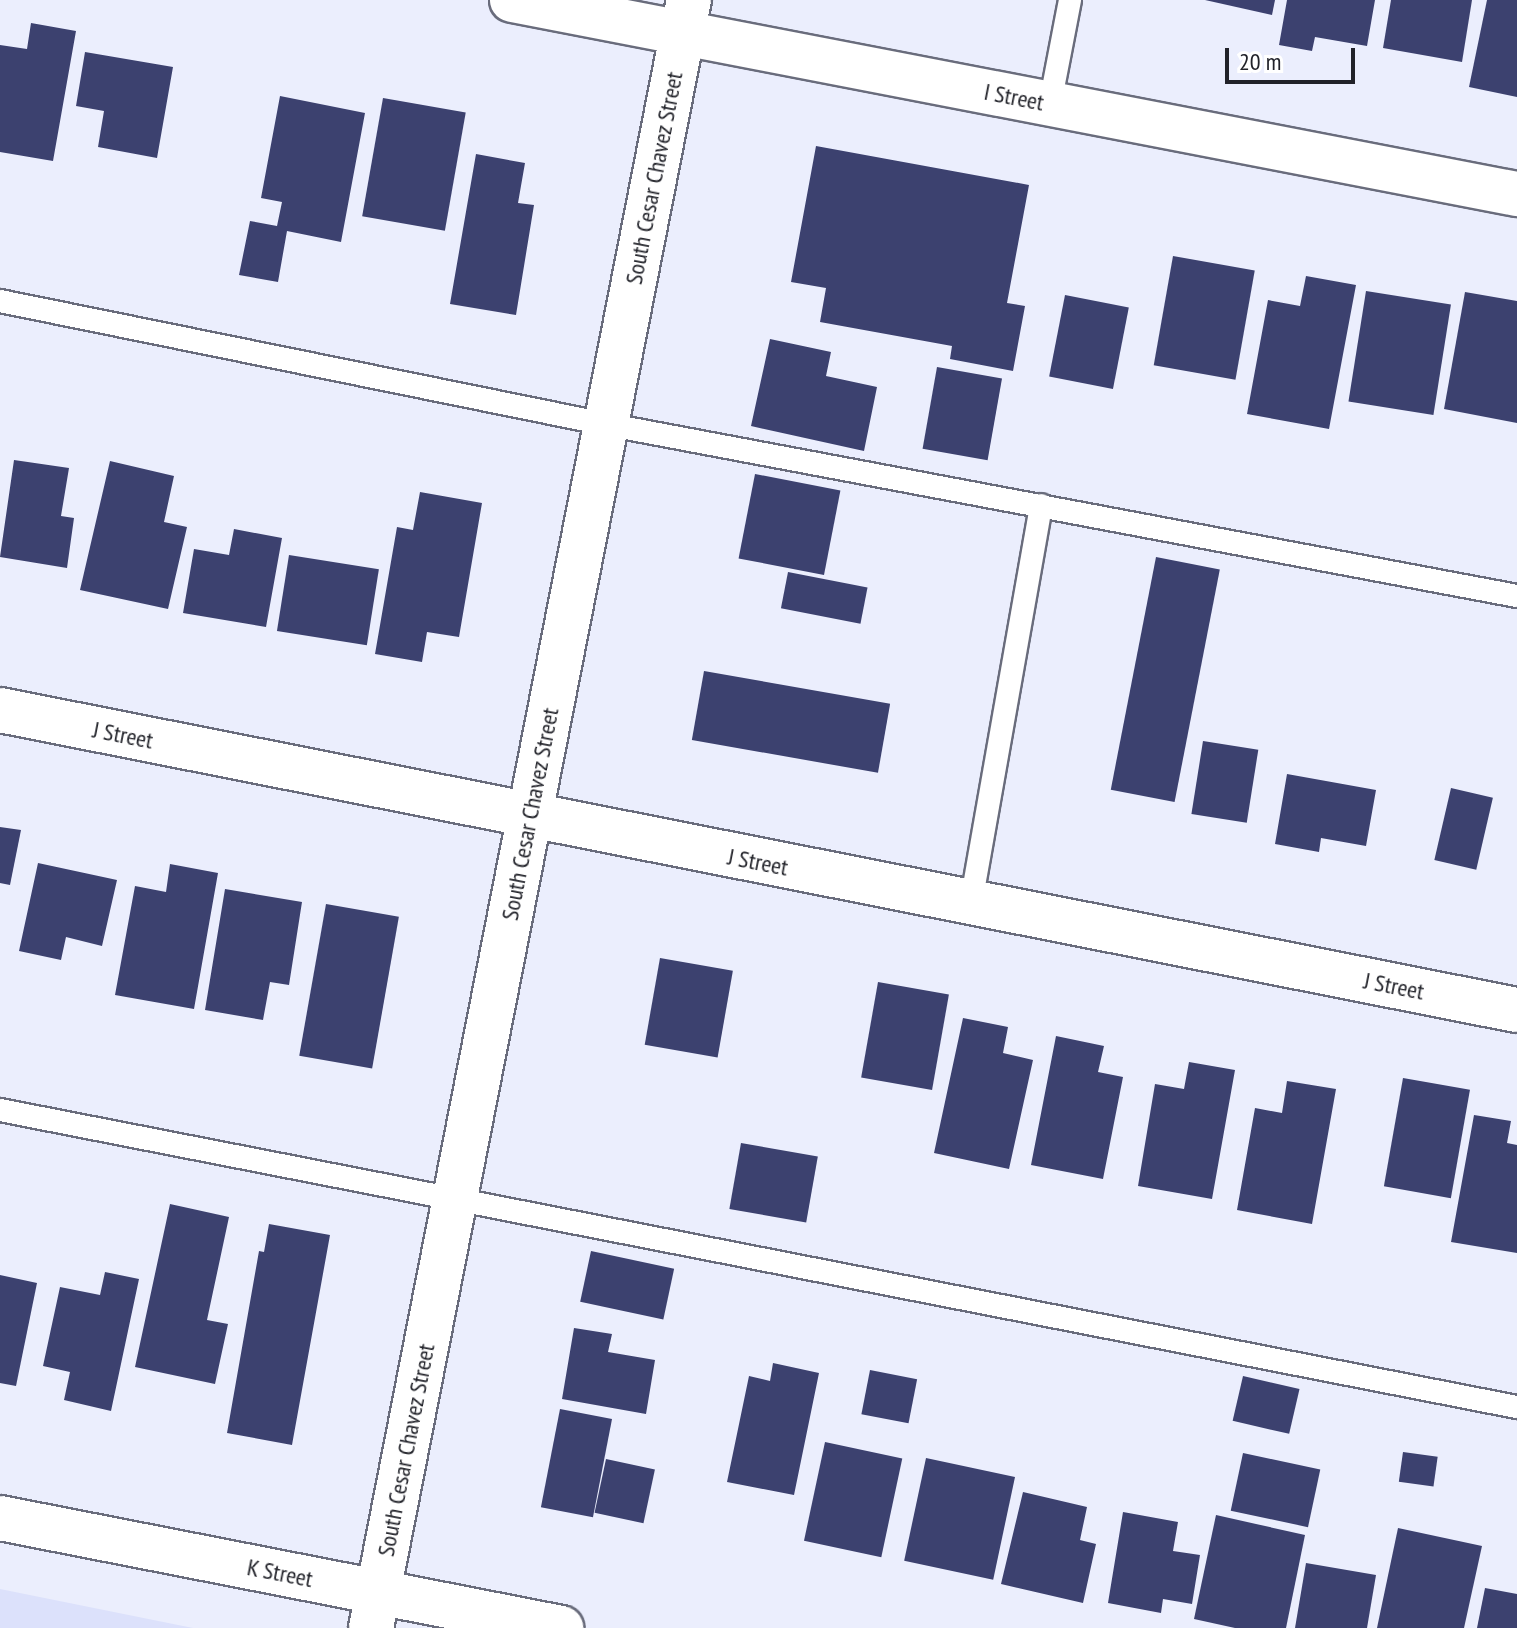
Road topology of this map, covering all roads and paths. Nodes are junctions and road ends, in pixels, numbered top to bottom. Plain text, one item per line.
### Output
1 (512, 0) edge
2 (1070, 0) edge
3 (686, 17) edge
4 (1050, 104) junction
5 (1517, 194) edge
6 (0, 301) edge
7 (605, 424) junction
8 (1041, 505) junction
9 (1517, 596) edge
10 (0, 710) edge
11 (530, 817) junction
12 (971, 903) junction
13 (1517, 1010) edge
14 (0, 1110) edge
15 (455, 1198) junction
16 (1517, 1407) edge
17 (0, 1518) edge
18 (375, 1610) edge
19 (561, 1628) edge

1 - 3 street, I Street
2 - 4 lane
3 - 4 street, I Street
3 - 7 street, South Cesar Chavez Street
4 - 5 street, I Street
6 - 7 lane
7 - 8 lane
7 - 11 street, South Cesar Chavez Street
8 - 9 lane
8 - 12 lane
10 - 11 street, J Street
11 - 12 street, J Street
11 - 15 street, South Cesar Chavez Street
12 - 13 street, J Street
14 - 15 lane
15 - 16 lane
15 - 18 street, South Cesar Chavez Street
17 - 18 street, K Street
18 - 19 street, K Street

